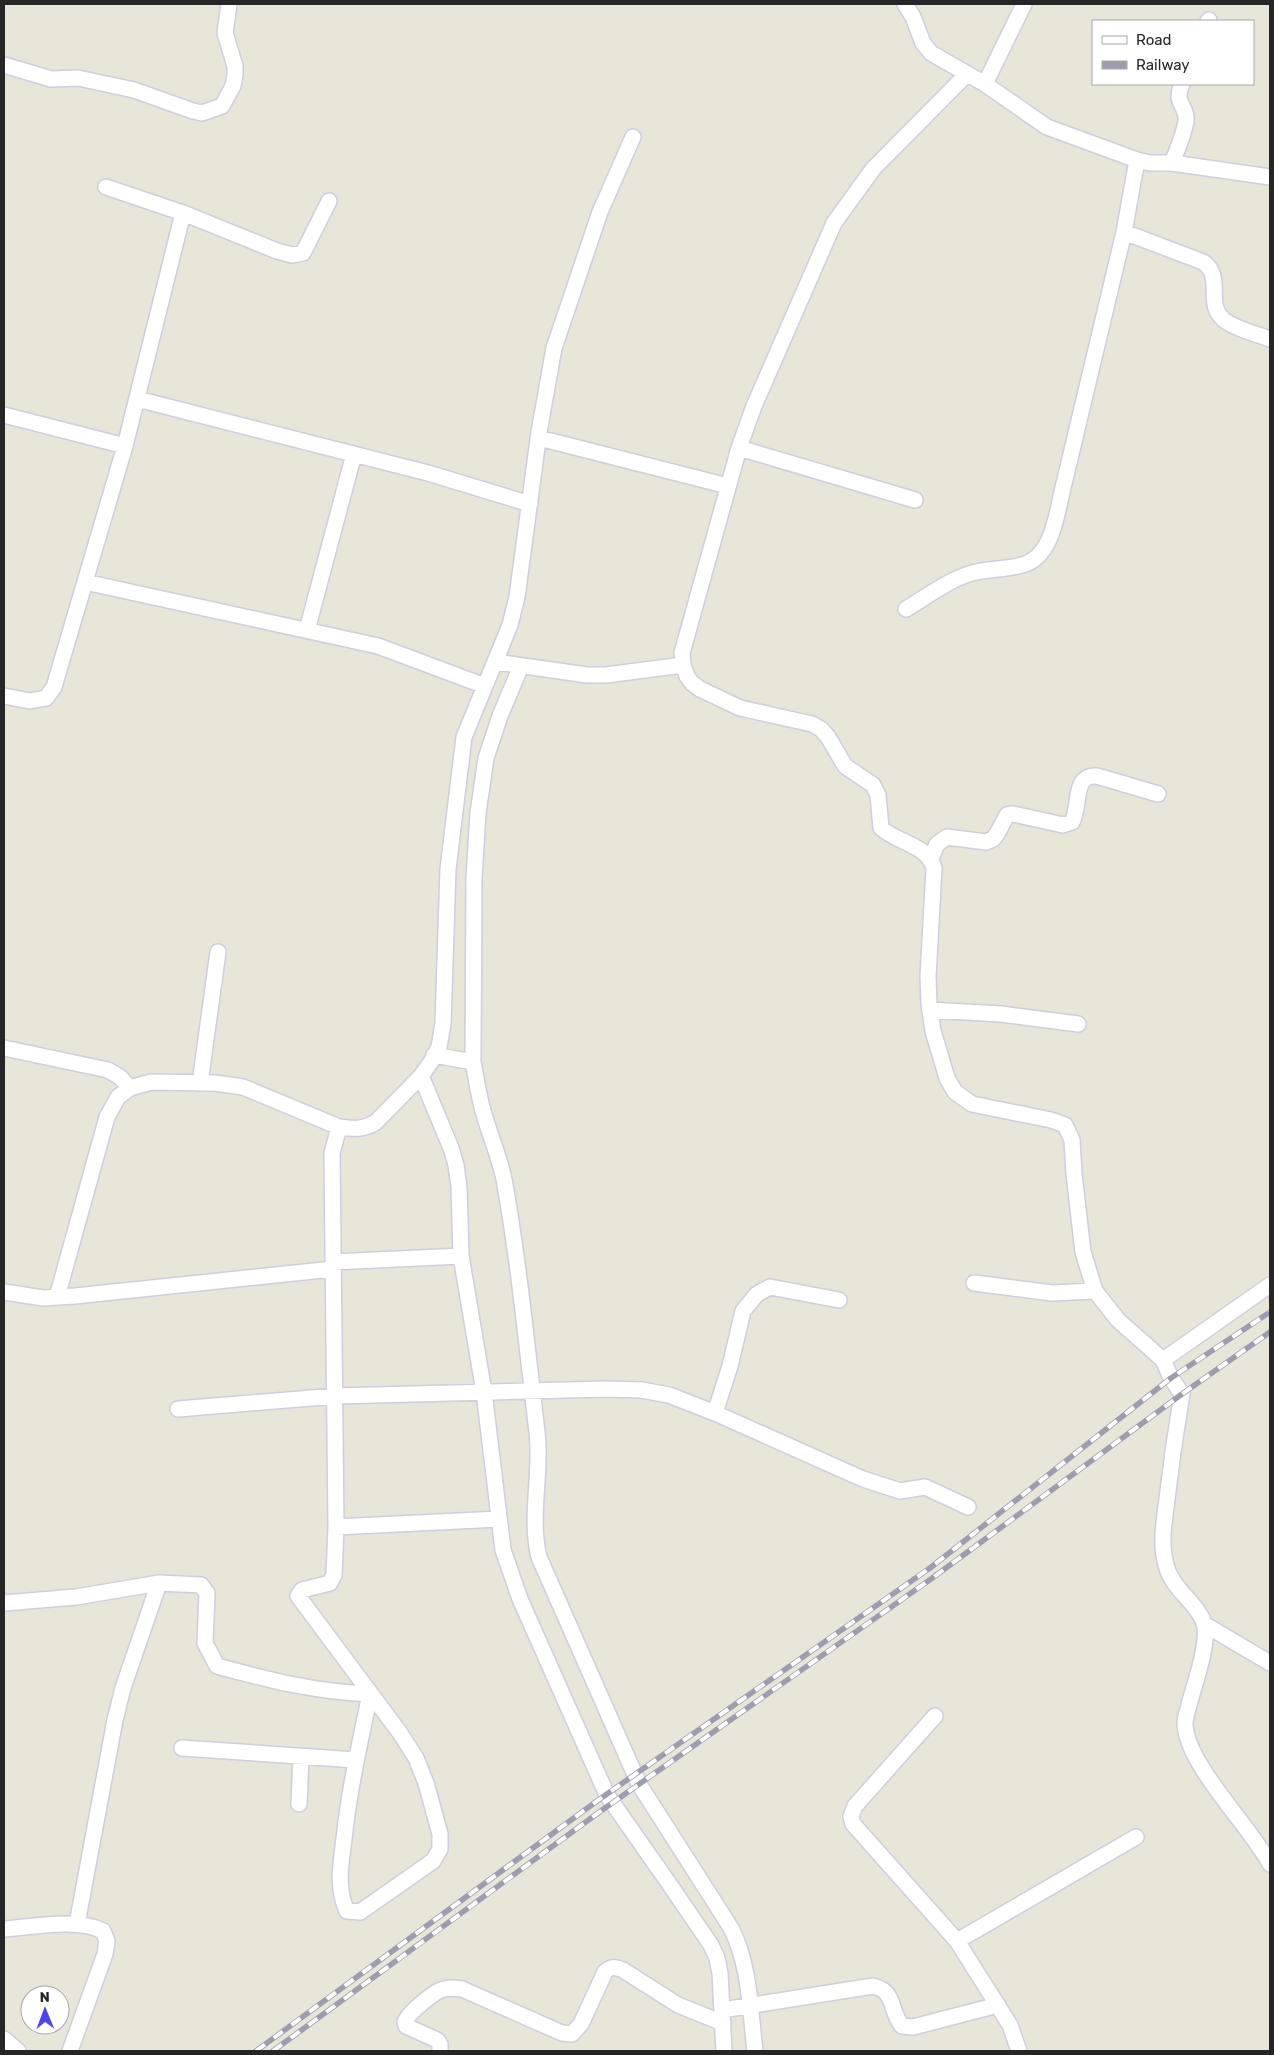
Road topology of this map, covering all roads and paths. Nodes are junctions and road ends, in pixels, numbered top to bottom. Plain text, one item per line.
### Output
1 (230, 4) edge
2 (905, 4) edge
3 (1024, 4) edge
4 (4, 65) edge
5 (966, 74) junction
6 (985, 84) junction
7 (1182, 85) edge
8 (633, 137) dead end
9 (1137, 160) junction
10 (1172, 163) junction
11 (1270, 177) edge
12 (106, 188) dead end
13 (329, 201) dead end
14 (183, 213) junction
15 (1124, 232) junction
16 (1270, 339) edge
17 (137, 399) junction
18 (4, 415) edge
19 (539, 438) junction
20 (125, 446) junction
21 (739, 448) junction
22 (354, 454) junction
23 (728, 486) junction
24 (914, 500) dead end
25 (530, 504) junction
26 (85, 582) junction
27 (906, 609) dead end
28 (307, 630) junction
29 (496, 662) junction
30 (683, 665) junction
31 (521, 666) junction
32 (485, 686) junction
33 (4, 696) edge
34 (1158, 794) dead end
35 (932, 859) junction
36 (218, 952) dead end
37 (930, 1010) junction
38 (1078, 1024) dead end
39 (4, 1048) edge
40 (434, 1056) junction
41 (470, 1061) junction
42 (421, 1076) junction
43 (200, 1083) junction
44 (130, 1088) junction
45 (339, 1126) junction
46 (460, 1256) junction
47 (333, 1265) junction
48 (974, 1283) dead end
49 (1270, 1285) edge
50 (1095, 1291) junction
51 (4, 1292) edge
52 (58, 1297) junction
53 (839, 1300) dead end
54 (1163, 1360) junction
55 (525, 1391) junction
56 (484, 1392) junction
57 (336, 1396) junction
58 (178, 1409) dead end
59 (715, 1413) junction
60 (968, 1507) dead end
61 (499, 1520) junction
62 (336, 1527) junction
63 (159, 1583) junction
64 (4, 1603) edge
65 (1204, 1624) junction
66 (1270, 1663) edge
67 (370, 1694) junction
68 (935, 1716) dead end
69 (182, 1748) dead end
70 (301, 1756) junction
71 (356, 1760) junction
72 (299, 1804) dead end
73 (1136, 1837) dead end
74 (1270, 1864) edge
75 (77, 1924) junction
76 (4, 1929) edge
77 (957, 1941) junction
78 (998, 2005) junction
79 (734, 2011) junction
80 (4, 2038) edge
81 (18, 2051) edge
82 (70, 2051) edge
83 (440, 2051) edge
84 (724, 2051) edge
85 (755, 2051) edge
86 (1019, 2051) edge

1 - 4 street
2 - 5 street
3 - 6 street
5 - 6 street
5 - 21 street
6 - 9 street
7 - 10 street
8 - 19 street
9 - 10 street
9 - 15 street
10 - 11 street
12 - 14 street
13 - 14 street
14 - 17 street
15 - 16 street
15 - 27 street
17 - 20 street
17 - 22 street
18 - 20 street
19 - 23 street
19 - 25 street
20 - 26 street
21 - 23 street
21 - 24 street
22 - 25 street
22 - 28 street
23 - 30 street
25 - 29 street
26 - 28 street
26 - 33 street
28 - 32 street
29 - 31 street
29 - 32 street
30 - 31 street
30 - 35 street
31 - 41 street
32 - 40 street
34 - 35 street
35 - 37 street
36 - 43 street
37 - 38 street
37 - 50 street
39 - 44 street
40 - 41 street
40 - 42 street
41 - 55 street
42 - 45 street
42 - 46 street
43 - 44 street
43 - 45 street
44 - 52 street
45 - 47 street
46 - 47 street
46 - 56 street
47 - 52 street
47 - 57 street
48 - 50 street
49 - 54 street
50 - 54 street
51 - 52 street
53 - 59 street
54 - 65 street
55 - 56 street
55 - 59 street
55 - 79 street
56 - 57 street
56 - 61 street
57 - 58 street
57 - 62 street
59 - 60 street
61 - 62 street
61 - 79 street
62 - 67 street
63 - 64 street
63 - 67 street
63 - 75 street
65 - 66 street
65 - 74 street
67 - 71 street
67 - 71 street
68 - 77 street
69 - 70 street
70 - 71 street
70 - 72 street
73 - 77 street
75 - 76 street
75 - 82 street
77 - 78 street
78 - 79 street
78 - 86 street
79 - 83 street
79 - 84 street
79 - 85 street
80 - 81 street

